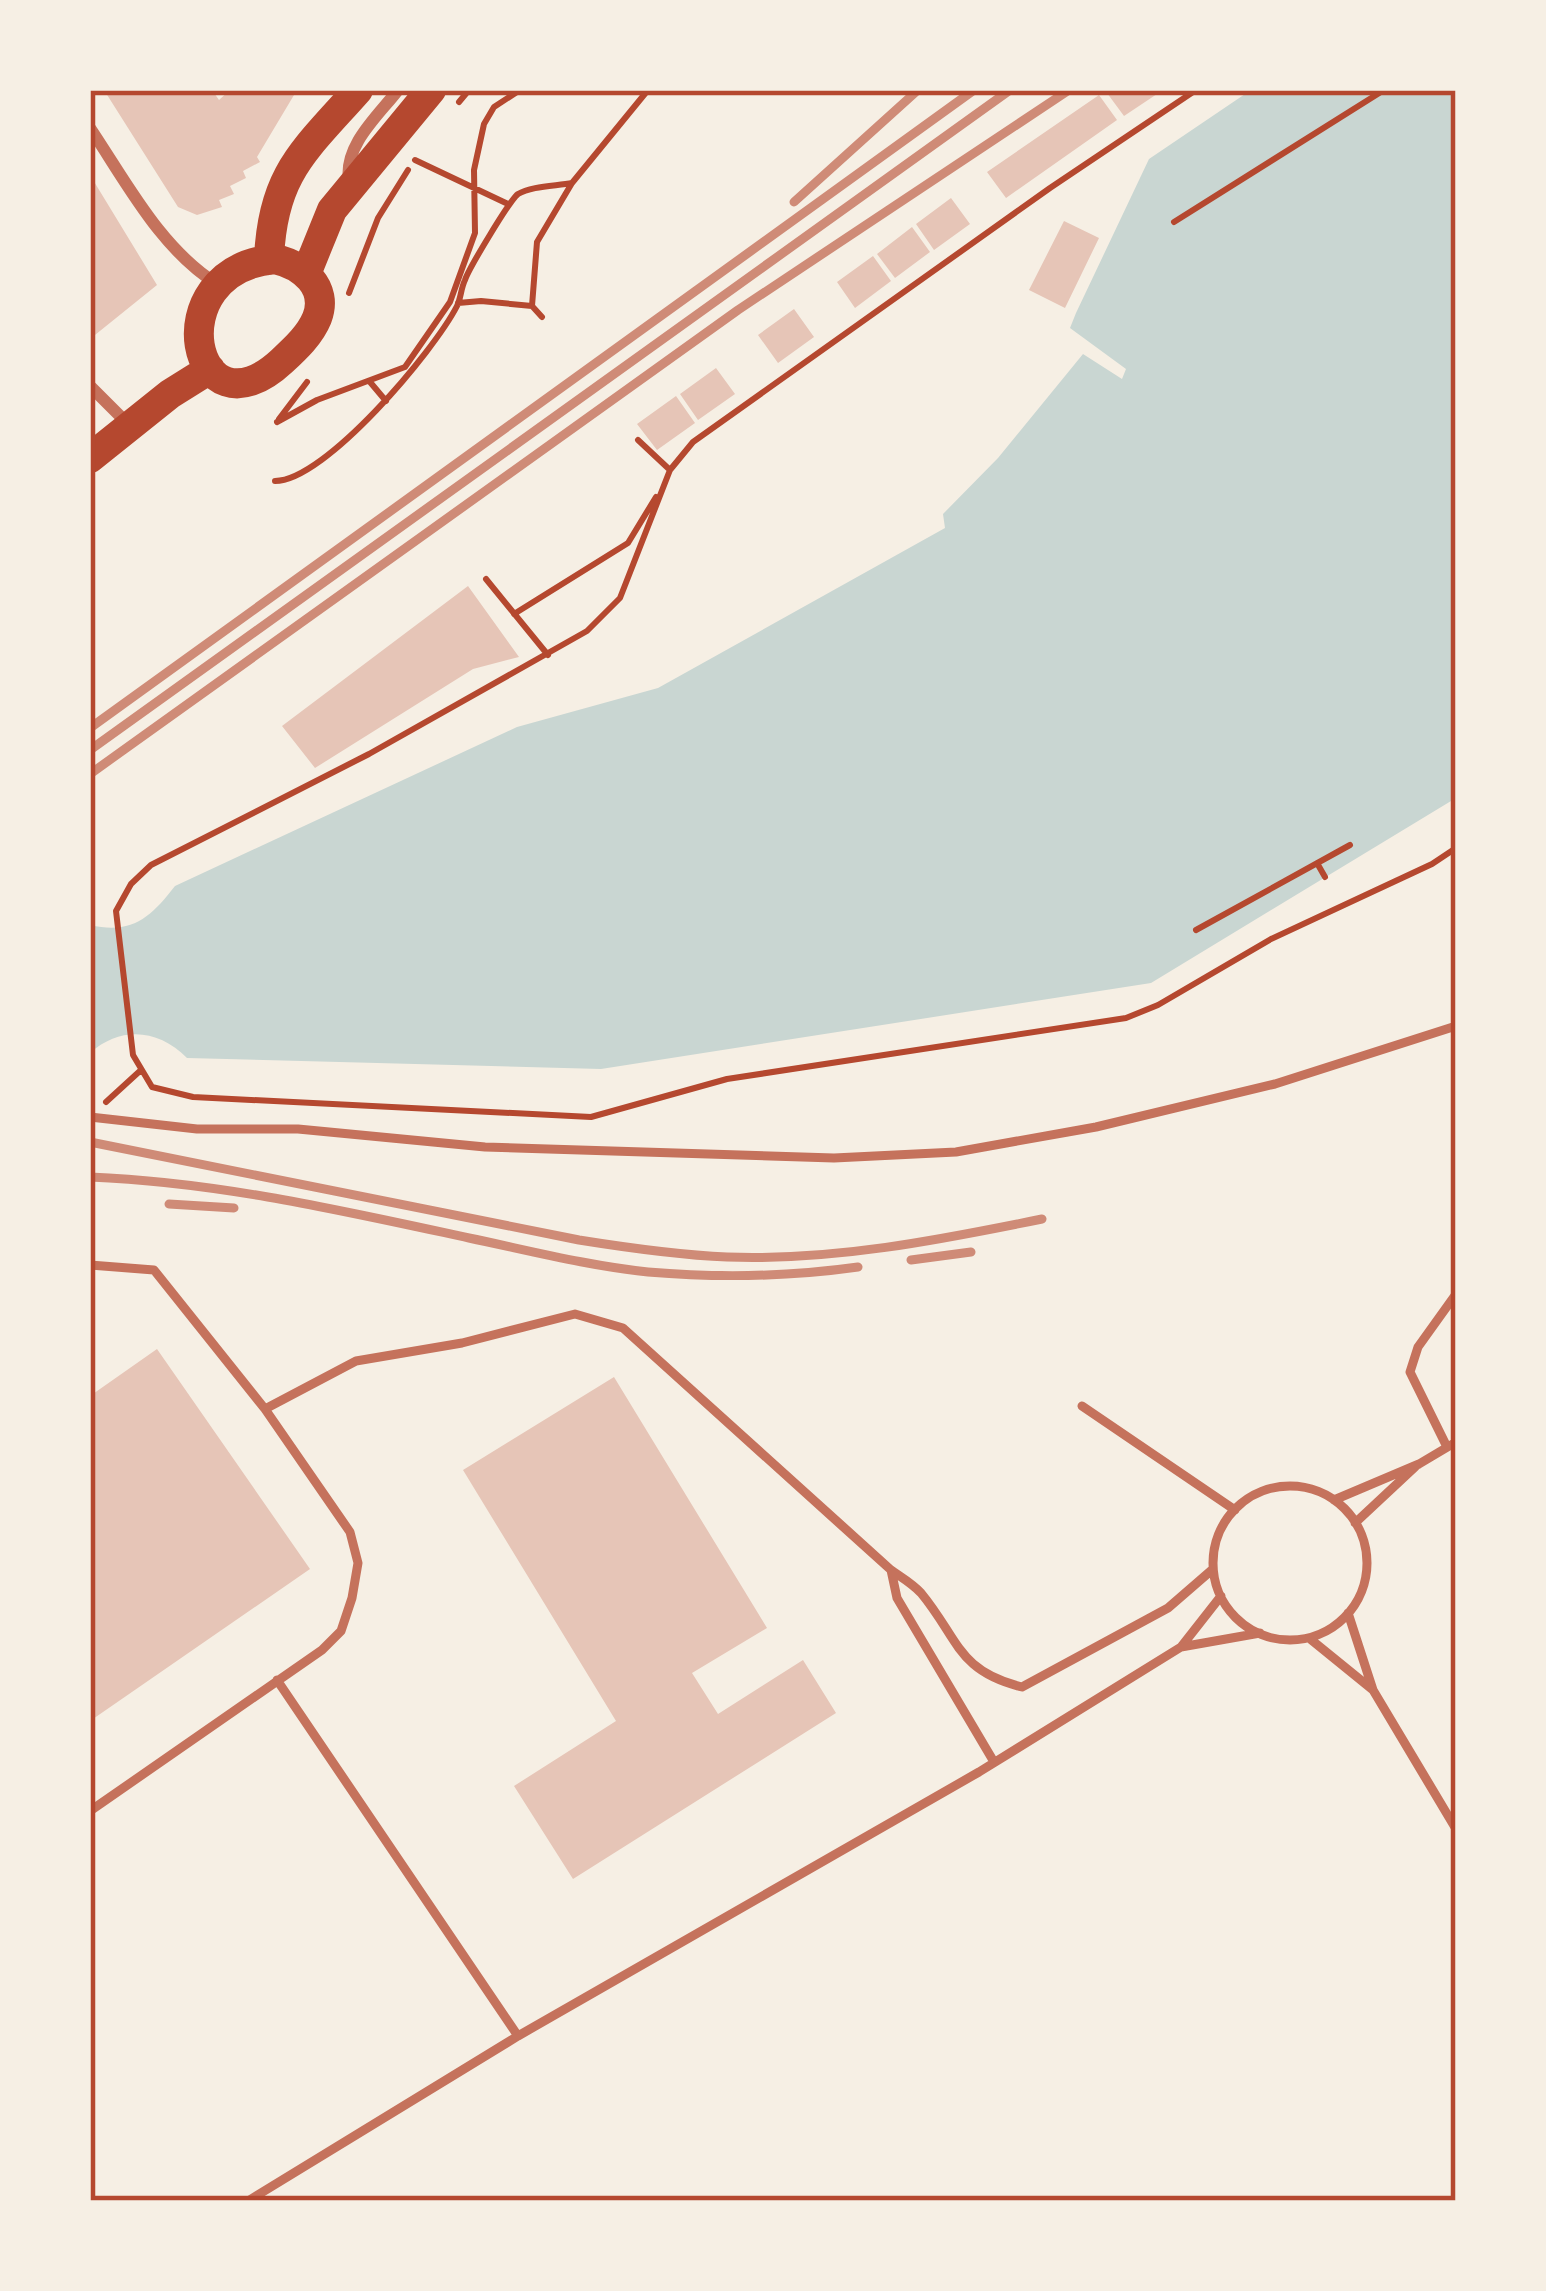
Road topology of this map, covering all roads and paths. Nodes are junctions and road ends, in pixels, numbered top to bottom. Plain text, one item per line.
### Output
1 (358, 90) edge
2 (398, 90) edge
3 (469, 90) edge
4 (520, 90) edge
5 (648, 90) edge
6 (1196, 90) edge
7 (1384, 90) edge
8 (443, 99) edge
9 (90, 128) edge
10 (428, 143) dead end
11 (415, 160) junction
12 (572, 183) junction
13 (352, 187) junction
14 (474, 188) junction
15 (508, 204) junction
16 (1174, 221) dead end
17 (269, 260) junction
18 (305, 274) junction
19 (220, 286) junction
20 (454, 303) junction
21 (532, 306) junction
22 (350, 308) dead end
23 (542, 317) dead end
24 (320, 368) dead end
25 (210, 369) junction
26 (370, 382) junction
27 (91, 387) edge
28 (386, 401) junction
29 (130, 426) junction
30 (638, 440) dead end
31 (90, 458) edge
32 (670, 470) junction
33 (275, 481) dead end
34 (664, 484) junction
35 (486, 579) dead end
36 (514, 614) junction
37 (548, 655) junction
38 (1350, 845) dead end
39 (1456, 848) edge
40 (1317, 863) junction
41 (1325, 878) dead end
42 (1196, 930) dead end
43 (1456, 1026) edge
44 (141, 1070) junction
45 (91, 1117) edge
46 (90, 1264) edge
47 (1456, 1294) edge
48 (1082, 1406) dead end
49 (265, 1409) junction
50 (1452, 1444) edge
51 (1419, 1464) junction
52 (1334, 1500) junction
53 (1234, 1510) junction
54 (1355, 1523) junction
55 (1213, 1569) junction
56 (891, 1570) junction
57 (1221, 1596) junction
58 (1348, 1613) junction
59 (1260, 1633) junction
60 (1309, 1638) junction
61 (1181, 1647) junction
62 (277, 1680) junction
63 (1373, 1690) junction
64 (994, 1762) junction
65 (90, 1811) edge
66 (1456, 1829) edge
67 (518, 2036) junction
68 (248, 2201) edge

1 - 17 main road
2 - 13 street
3 - 8 path
4 - 14 path
5 - 12 path
6 - 32 path
7 - 16 path
8 - 13 main road
9 - 19 street
10 - 11 path
11 - 14 path
11 - 22 path
12 - 15 path
12 - 21 path
13 - 18 main road
14 - 15 path
14 - 20 path
15 - 20 path
17 - 18 main road
17 - 19 main road
18 - 25 main road
19 - 25 main road
20 - 21 path
20 - 26 path
20 - 28 path
21 - 23 path
24 - 26 path
25 - 29 main road
26 - 28 path
27 - 29 street
28 - 33 path
29 - 31 main road
30 - 32 path
32 - 34 path
34 - 36 path
34 - 37 path
35 - 36 path
36 - 37 path
37 - 44 path
38 - 40 path
39 - 44 path
40 - 41 path
40 - 42 path
43 - 45 lane
44 - 45 path
46 - 49 lane
47 - 50 lane
48 - 53 lane
49 - 56 lane
49 - 62 lane
50 - 51 lane
51 - 52 lane
51 - 54 lane
52 - 53 lane
52 - 54 lane
53 - 55 lane
54 - 58 lane
55 - 56 lane
55 - 57 lane
56 - 64 lane
57 - 59 lane
57 - 61 lane
58 - 60 lane
58 - 63 lane
59 - 60 lane
59 - 61 lane
60 - 63 lane
61 - 64 lane
62 - 65 lane
62 - 67 lane
63 - 66 lane
64 - 67 lane
67 - 68 lane

